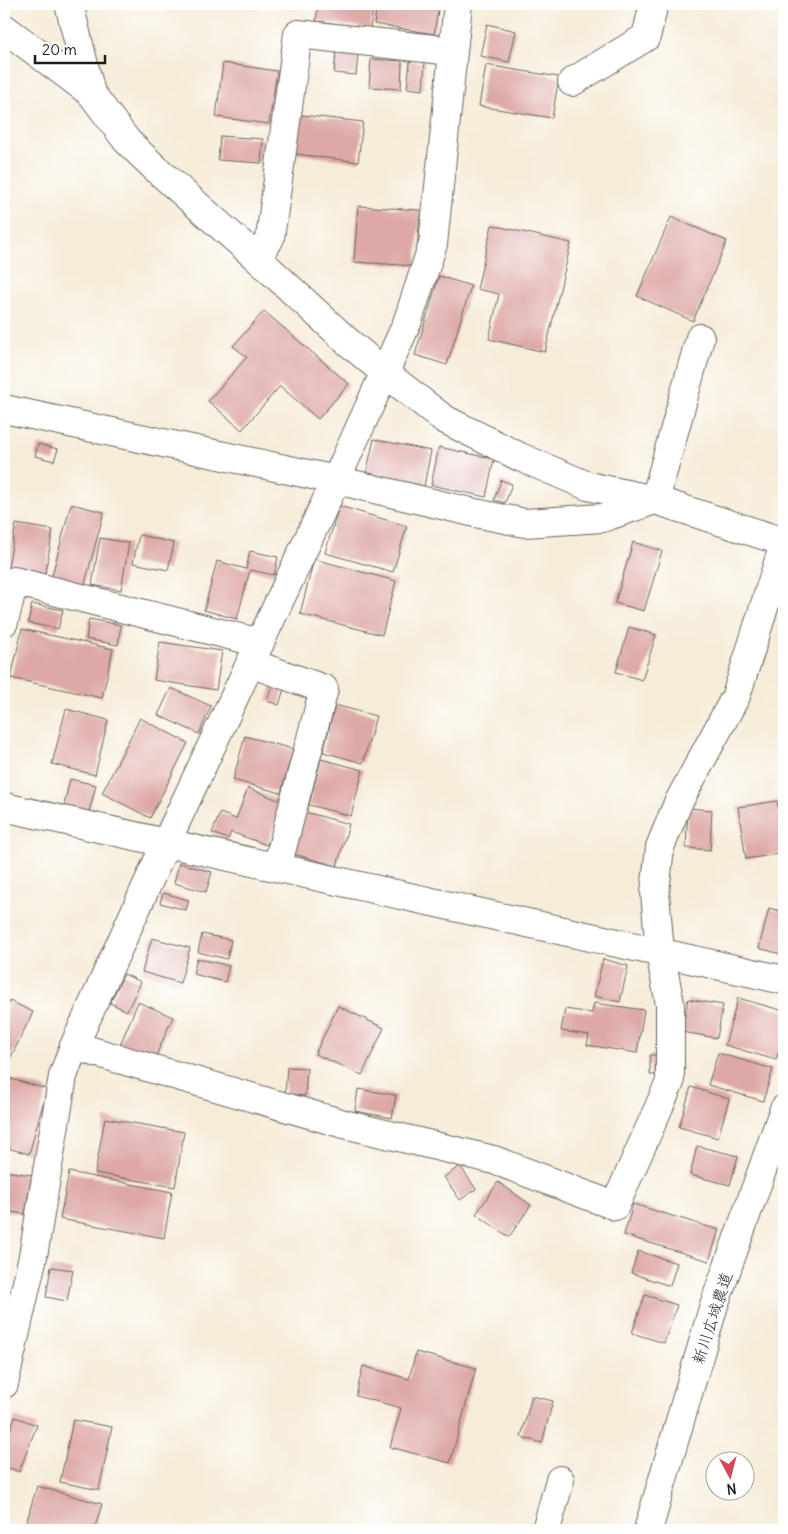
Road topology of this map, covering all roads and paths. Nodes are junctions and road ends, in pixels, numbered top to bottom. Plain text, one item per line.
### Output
1 (71, 4) edge
2 (458, 4) edge
3 (654, 4) edge
4 (4, 28) edge
5 (452, 51) junction
6 (572, 82) dead end
7 (91, 94) junction
8 (258, 259) junction
9 (700, 338) dead end
10 (384, 374) junction
11 (4, 409) edge
12 (336, 480) junction
13 (654, 500) junction
14 (784, 543) edge
15 (4, 622) edge
16 (255, 653) junction
17 (4, 807) edge
18 (166, 843) junction
19 (276, 867) junction
20 (660, 953) junction
21 (784, 980) edge
22 (74, 1046) junction
23 (784, 1109) edge
24 (4, 1384) edge
25 (560, 1480) dead end
26 (546, 1530) edge
27 (648, 1530) edge

1 - 7 street
2 - 5 street
3 - 6 street
4 - 7 street
5 - 8 street
5 - 10 street
7 - 8 street
8 - 10 street
9 - 13 street
10 - 12 street
10 - 13 street
11 - 12 street
12 - 13 street
12 - 16 street
13 - 14 street
14 - 20 street
15 - 16 street
16 - 18 street
16 - 19 street
17 - 18 street
18 - 19 street
18 - 22 street
19 - 20 street
20 - 21 street
20 - 22 street
22 - 24 street
23 - 27 street, 新川広域農道
25 - 26 street

